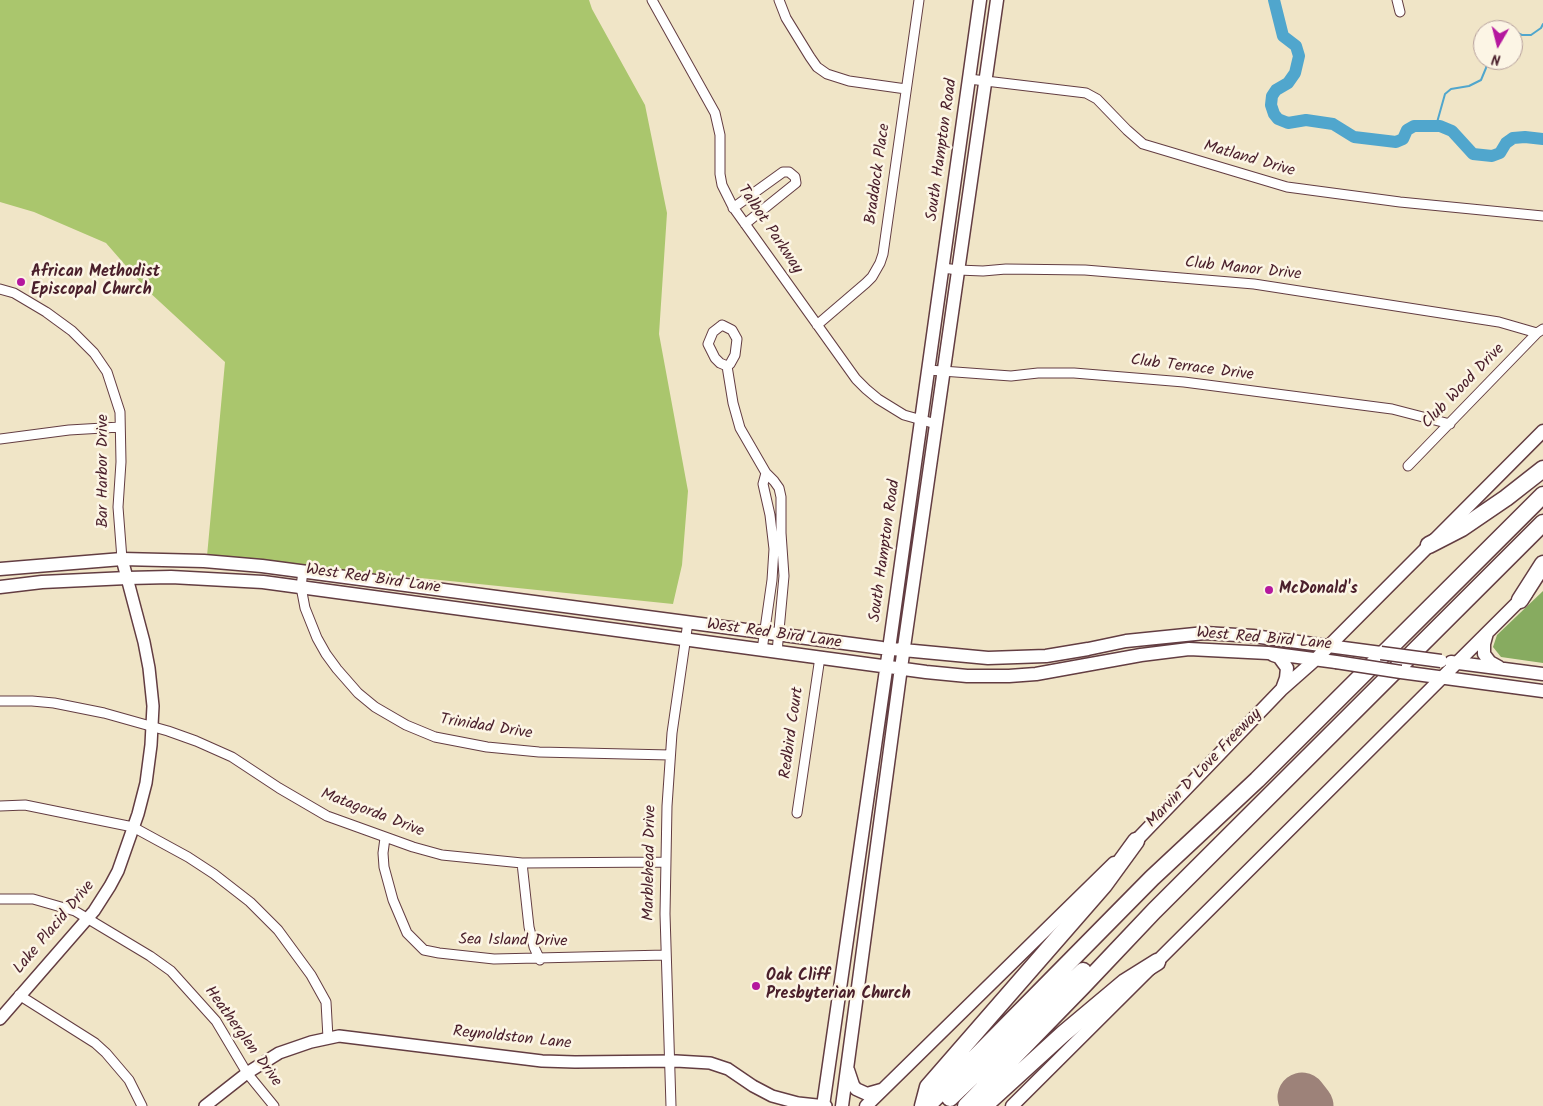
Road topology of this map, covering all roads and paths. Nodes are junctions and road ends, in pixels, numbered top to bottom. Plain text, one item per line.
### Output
1 (652, 0) edge
2 (779, 0) edge
3 (919, 0) edge
4 (980, 0) edge
5 (997, 0) edge
6 (1397, 0) edge
7 (1400, 12) dead end
8 (969, 79) junction
9 (985, 81) junction
10 (906, 89) junction
11 (956, 170) junction
12 (972, 172) junction
13 (733, 208) junction
14 (1543, 216) edge
15 (745, 224) junction
16 (943, 268) junction
17 (958, 270) junction
18 (0, 289) edge
19 (817, 326) junction
20 (1540, 331) edge
21 (727, 366) dead end
22 (928, 370) junction
23 (944, 371) junction
24 (921, 420) junction
25 (936, 424) junction
26 (1450, 424) junction
27 (120, 427) junction
28 (1543, 431) edge
29 (0, 439) edge
30 (1408, 466) dead end
31 (1543, 469) edge
32 (766, 473) junction
33 (1543, 495) edge
34 (782, 510) junction
35 (770, 515) junction
36 (1543, 523) edge
37 (777, 544) junction
38 (1429, 545) junction
39 (122, 560) junction
40 (1543, 564) edge
41 (0, 569) edge
42 (303, 571) junction
43 (1543, 577) edge
44 (127, 578) junction
45 (772, 580) junction
46 (783, 582) junction
47 (0, 587) edge
48 (300, 587) junction
49 (1520, 600) junction
50 (660, 619) junction
51 (688, 622) junction
52 (765, 633) junction
53 (1487, 633) junction
54 (1219, 634) junction
55 (779, 635) junction
56 (657, 636) junction
57 (685, 640) junction
58 (1329, 646) junction
59 (890, 649) junction
60 (762, 650) junction
61 (1218, 650) junction
62 (903, 651) junction
63 (777, 652) junction
64 (1061, 653) junction
65 (1268, 653) junction
66 (820, 658) junction
67 (1315, 660) junction
68 (1457, 663) junction
69 (887, 666) junction
70 (901, 668) junction
71 (1063, 670) junction
72 (1506, 670) junction
73 (1543, 674) edge
74 (1443, 677) junction
75 (1281, 690) junction
76 (1543, 691) edge
77 (0, 701) edge
78 (152, 726) junction
79 (670, 754) junction
80 (0, 806) edge
81 (797, 813) dead end
82 (133, 827) junction
83 (384, 838) junction
84 (1136, 841) junction
85 (666, 862) junction
86 (522, 863) junction
87 (856, 878) junction
88 (1152, 878) junction
89 (872, 880) junction
90 (0, 899) edge
91 (1154, 911) junction
92 (88, 918) junction
93 (849, 921) junction
94 (866, 923) junction
95 (666, 955) junction
96 (540, 960) junction
97 (1157, 962) junction
98 (19, 995) junction
99 (0, 1019) edge
100 (328, 1038) junction
101 (670, 1061) junction
102 (846, 1066) junction
103 (247, 1073) junction
104 (881, 1090) junction
105 (864, 1105) edge
106 (142, 1106) edge
107 (204, 1106) edge
108 (274, 1106) edge
109 (671, 1106) edge
110 (824, 1106) edge
111 (842, 1106) edge
112 (925, 1106) edge
113 (940, 1106) edge
114 (966, 1106) edge
115 (984, 1106) edge
116 (1012, 1106) edge

1 - 13 street, Talbot Parkway
2 - 10 street
3 - 10 street, Braddock Place
4 - 8 main road, South Hampton Road
5 - 9 main road, South Hampton Road
6 - 7 street
8 - 9 street, Matland Drive
8 - 11 main road, South Hampton Road
9 - 12 main road, South Hampton Road
9 - 14 street, Matland Drive
10 - 19 street, Braddock Place
11 - 12 main road
11 - 16 main road, South Hampton Road
12 - 17 main road, South Hampton Road
13 - 15 street, Talbot Parkway
13 - 15 street
15 - 19 street, Talbot Parkway
16 - 17 street, Club Manor Drive
16 - 22 main road, South Hampton Road
17 - 20 street, Club Manor Drive
17 - 23 main road, South Hampton Road
18 - 27 street, Bar Harbor Drive
19 - 24 street, Talbot Parkway
20 - 26 street, Club Wood Drive
21 - 32 street
22 - 23 street, Club Terrace Drive
22 - 24 main road, South Hampton Road
23 - 25 main road, South Hampton Road
23 - 26 street, Club Terrace Drive
24 - 25 street, Talbot Parkway
24 - 59 main road, South Hampton Road
25 - 62 main road, South Hampton Road
26 - 30 street, Club Wood Drive
27 - 29 street
27 - 39 street, Bar Harbor Drive
28 - 38 main road, Marvin D Love Freeway
31 - 38 highway
32 - 34 street
32 - 35 street
33 - 88 highway
34 - 35 street
34 - 37 street
35 - 37 street
36 - 91 highway
37 - 45 street
37 - 46 street
38 - 58 main road, Marvin D Love Freeway
39 - 41 main road, West Red Bird Lane
39 - 42 main road, West Red Bird Lane
39 - 44 street, Lake Placid Drive
40 - 49 highway
42 - 48 street, Trinidad Drive
42 - 50 main road, West Red Bird Lane
43 - 49 main road
44 - 47 main road, West Red Bird Lane
44 - 48 main road, West Red Bird Lane
44 - 78 street, Lake Placid Drive
45 - 46 street
45 - 52 street
46 - 55 street
48 - 56 main road, West Red Bird Lane
48 - 79 street, Trinidad Drive
49 - 53 main road
50 - 51 main road, West Red Bird Lane
50 - 56 main road
51 - 52 main road, West Red Bird Lane
51 - 57 street, Marblehead Drive
52 - 55 main road, West Red Bird Lane
52 - 60 street
53 - 68 main road
53 - 72 main road
54 - 58 main road, West Red Bird Lane
54 - 61 main road
54 - 64 main road, West Red Bird Lane
55 - 59 main road, West Red Bird Lane
55 - 63 street
56 - 57 main road, West Red Bird Lane
57 - 60 main road, West Red Bird Lane
57 - 79 street, Marblehead Drive
58 - 67 main road, Marvin D Love Freeway
58 - 68 main road, West Red Bird Lane, bridge
59 - 62 main road, West Red Bird Lane
59 - 69 main road, South Hampton Road
60 - 63 main road, West Red Bird Lane
61 - 65 main road, West Red Bird Lane
61 - 71 main road, West Red Bird Lane
62 - 64 main road, West Red Bird Lane
62 - 70 main road, South Hampton Road
63 - 66 main road, West Red Bird Lane
64 - 71 main road
65 - 67 main road, West Red Bird Lane
65 - 75 main road
66 - 69 main road, West Red Bird Lane
66 - 81 street, Redbird Court
67 - 74 main road, West Red Bird Lane, bridge
67 - 75 main road, Marvin D Love Freeway
68 - 72 main road, West Red Bird Lane
68 - 74 main road
69 - 70 main road, West Red Bird Lane
69 - 87 main road, South Hampton Road
70 - 71 main road, West Red Bird Lane
70 - 89 main road, South Hampton Road
72 - 73 main road, West Red Bird Lane
74 - 76 main road, West Red Bird Lane
74 - 97 main road
75 - 84 main road, Marvin D Love Freeway
77 - 78 street, Matagorda Drive
78 - 82 street, Lake Placid Drive
78 - 83 street, Matagorda Drive
79 - 85 street, Marblehead Drive
80 - 82 street
82 - 92 street, Lake Placid Drive
82 - 100 street
83 - 86 street, Matagorda Drive
83 - 96 street, Sea Island Drive
84 - 104 main road, Marvin D Love Freeway
84 - 112 highway
85 - 86 street, Matagorda Drive
85 - 95 street, Marblehead Drive
86 - 96 street
87 - 89 main road
87 - 93 main road, South Hampton Road
88 - 112 highway
88 - 113 highway
89 - 94 main road, South Hampton Road
90 - 92 street, Heatherglen Drive
91 - 113 highway
91 - 114 highway
92 - 98 street, Lake Placid Drive
92 - 103 street, Heatherglen Drive
93 - 94 main road
93 - 110 main road, South Hampton Road
94 - 102 main road, South Hampton Road
95 - 96 street, Sea Island Drive
95 - 101 street, Marblehead Drive
97 - 115 highway
97 - 116 main road
98 - 99 street, Lake Placid Drive
98 - 106 street
100 - 101 street, Reynoldston Lane
100 - 103 street, Reynoldston Lane
101 - 109 street, Marblehead Drive
101 - 110 street, Reynoldston Lane
102 - 104 main road
102 - 111 main road, South Hampton Road
103 - 107 street, Reynoldston Lane
103 - 108 street, Heatherglen Drive
104 - 105 main road, Marvin D Love Freeway

